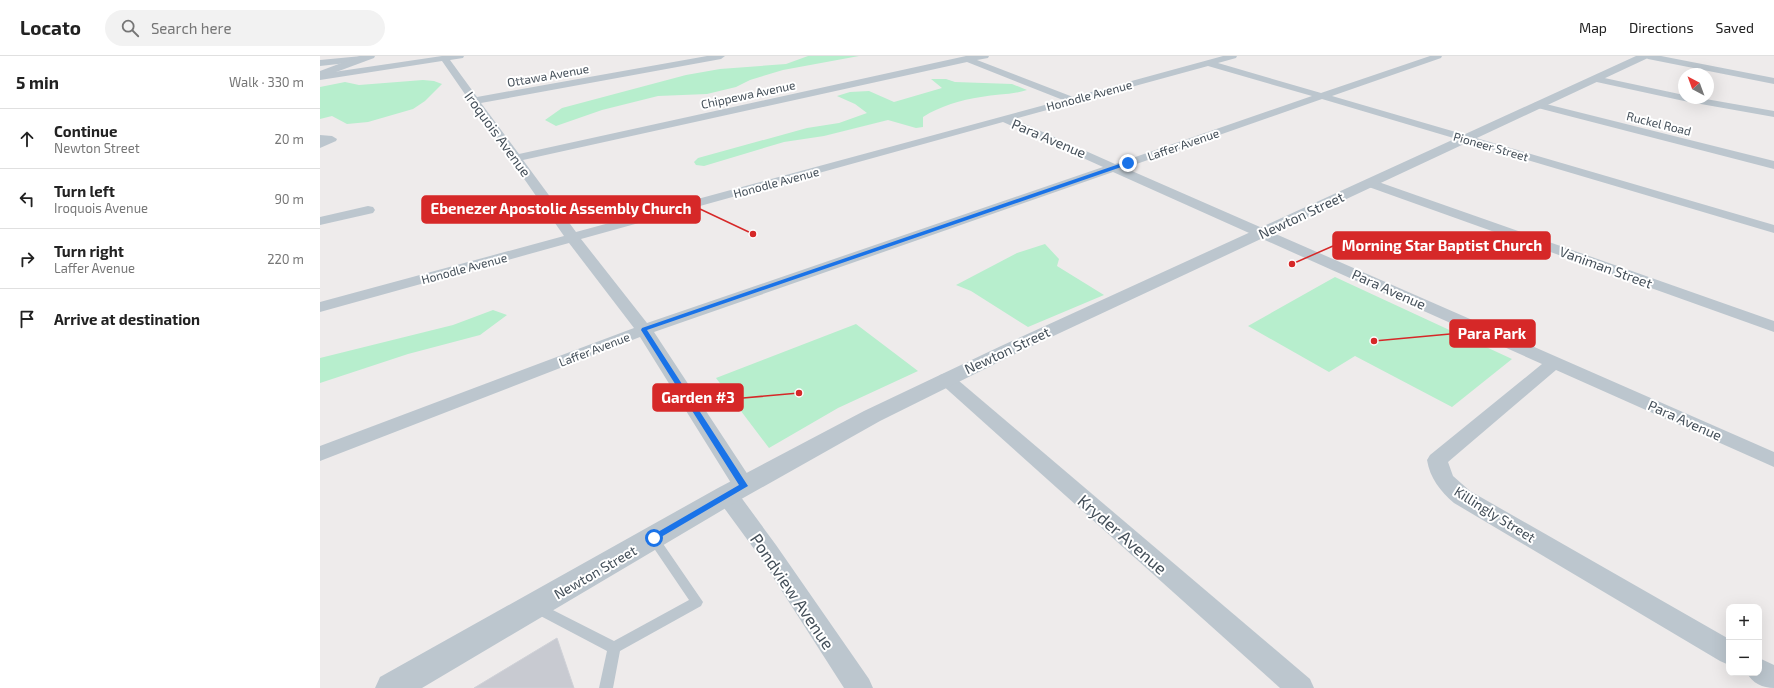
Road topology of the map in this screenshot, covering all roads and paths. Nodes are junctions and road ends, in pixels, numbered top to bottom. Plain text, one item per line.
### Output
1 (460, 56) edge
2 (721, 56) edge
3 (985, 56) edge
4 (1233, 56) edge
5 (1438, 56) edge
6 (1644, 56) edge
7 (366, 58) edge
8 (444, 58) junction
9 (964, 58) edge
10 (320, 63) edge
11 (1208, 63) junction
12 (320, 76) edge
13 (1595, 78) junction
14 (1774, 81) edge
15 (1321, 96) junction
16 (1678, 97) edge
17 (1072, 100) junction
18 (473, 101) junction
19 (1714, 104) edge
20 (1538, 106) junction
21 (1774, 114) edge
22 (1004, 119) junction
23 (320, 138) edge
24 (1466, 139) junction
25 (320, 145) edge
26 (516, 158) junction
27 (1774, 166) edge
28 (1116, 167) junction
29 (1370, 183) junction
30 (368, 210) dead end
31 (320, 221) edge
32 (1774, 229) edge
33 (1262, 233) junction
34 (574, 238) junction
35 (320, 308) edge
36 (1774, 327) edge
37 (644, 330) junction
38 (1554, 363) junction
39 (946, 379) junction
40 (320, 454) edge
41 (1774, 460) edge
42 (735, 491) junction
43 (654, 538) junction
44 (534, 607) junction
45 (614, 648) junction
46 (1726, 651) edge
47 (1762, 672) edge
48 (427, 678) edge
49 (1774, 679) edge
50 (392, 688) edge
51 (606, 688) edge
52 (859, 688) edge
53 (1300, 688) edge

1 - 8 street
2 - 18 street, Ottawa Avenue
3 - 9 street, Chippewa Avenue
4 - 11 street, Honodle Avenue
5 - 15 street, Laffer Avenue
6 - 13 street, Newton Street
6 - 14 street
7 - 10 street
7 - 12 street
8 - 12 street
8 - 18 street, Iroquois Avenue
9 - 17 street
9 - 26 street, Chippewa Avenue
11 - 15 street, Pioneer Street
11 - 17 street, Honodle Avenue
13 - 16 street
13 - 20 street, Newton Street
15 - 24 street, Pioneer Street
15 - 28 street, Laffer Avenue
17 - 22 street, Honodle Avenue
18 - 26 street, Iroquois Avenue
19 - 21 street
20 - 24 street, Newton Street
20 - 27 street, Ruckel Road
22 - 28 street, Para Avenue
22 - 34 street, Honodle Avenue
23 - 25 street
24 - 29 street, Newton Street
24 - 32 street, Pioneer Street
26 - 34 street, Iroquois Avenue
28 - 33 street, Para Avenue
28 - 37 street, Laffer Avenue
29 - 33 street, Newton Street
29 - 36 street, Vaniman Street
30 - 31 street
33 - 38 street, Para Avenue
33 - 39 street, Newton Street
34 - 35 street, Honodle Avenue
34 - 37 street, Iroquois Avenue
37 - 40 street, Laffer Avenue
37 - 42 street, Iroquois Avenue
38 - 41 street, Para Avenue
38 - 46 street, Killingly Street
39 - 42 street, Newton Street
39 - 53 street, Kryder Avenue
42 - 43 street, Newton Street
42 - 52 street, Pondview Avenue
43 - 44 street, Newton Street
43 - 45 lane
44 - 45 lane
44 - 48 street, Newton Street
45 - 51 lane
47 - 49 street
48 - 50 street, Newton Street

